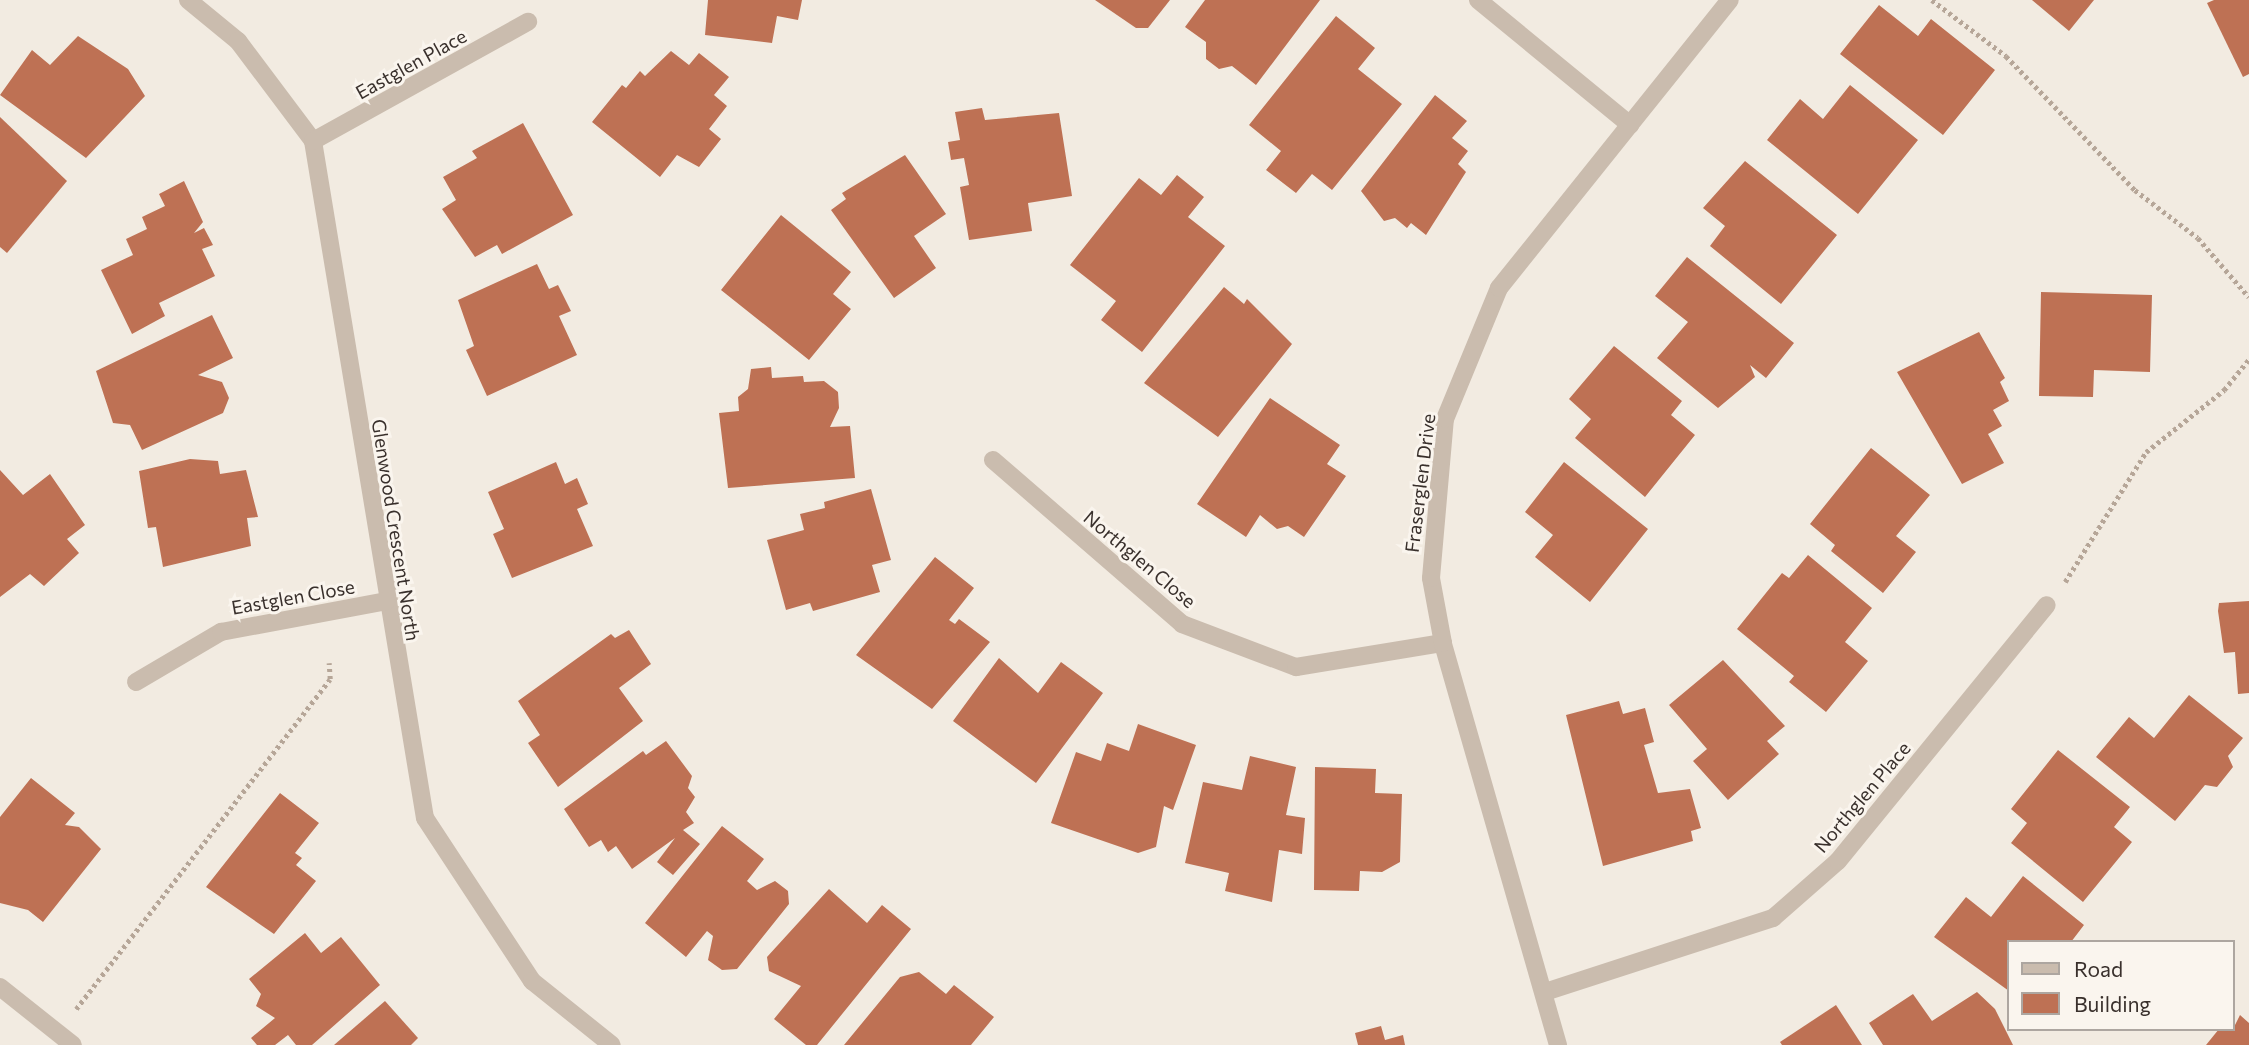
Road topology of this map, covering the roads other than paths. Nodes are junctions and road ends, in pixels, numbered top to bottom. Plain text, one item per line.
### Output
1 (188, 0) edge
2 (1478, 0) edge
3 (1730, 0) edge
4 (528, 22) dead end
5 (1630, 125) junction
6 (313, 141) junction
7 (993, 460) dead end
8 (386, 601) junction
9 (2046, 605) road end
10 (1443, 643) junction
11 (136, 682) dead end
12 (0, 987) edge
13 (1545, 992) junction
14 (73, 1045) edge
15 (612, 1045) edge
16 (1558, 1045) edge

1 - 6 street, Glenwood Crescent North
2 - 5 street
3 - 5 street, Fraserglen Drive
4 - 6 street, Eastglen Place
5 - 10 street, Fraserglen Drive
6 - 8 street, Glenwood Crescent North
7 - 10 street, Northglen Close
8 - 11 street, Eastglen Close
8 - 15 street, Glenwood Crescent North
9 - 13 street, Northglen Place
10 - 13 street, Fraserglen Drive
12 - 14 street
13 - 16 street, Fraserglen Drive

